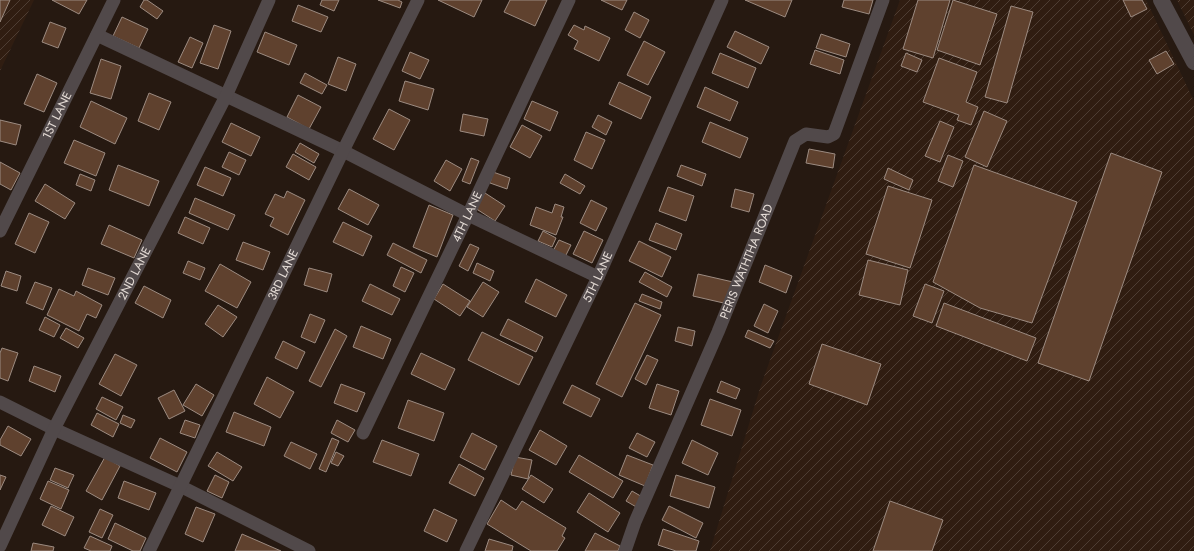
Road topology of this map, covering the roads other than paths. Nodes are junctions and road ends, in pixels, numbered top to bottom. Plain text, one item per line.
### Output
1 (114, 0) edge
2 (268, 0) edge
3 (418, 0) edge
4 (569, 0) edge
5 (722, 0) edge
6 (884, 0) edge
7 (1161, 0) edge
8 (97, 35) junction
9 (1194, 62) edge
10 (226, 96) junction
11 (343, 150) junction
12 (468, 215) junction
13 (0, 231) edge
14 (598, 277) junction
15 (0, 402) edge
16 (54, 429) junction
17 (363, 433) dead end
18 (180, 486) junction
19 (0, 546) edge
20 (302, 549) edge
21 (149, 551) edge
22 (466, 551) edge
23 (625, 551) edge

1 - 8 street, 1ST LANE
2 - 10 street, 2ND LANE
3 - 11 street, 3RD LANE
4 - 12 street, 4TH LANE
5 - 14 street, 5TH LANE
6 - 23 street, PERIS WATHTHA ROAD
7 - 9 street
8 - 10 street
8 - 13 street, 1ST LANE
10 - 11 street
10 - 16 street, 2ND LANE
11 - 12 street
11 - 18 street, 3RD LANE
12 - 14 street
12 - 17 street, 4TH LANE
14 - 22 street, 5TH LANE
15 - 16 street
16 - 18 street
16 - 19 street, 2ND LANE
18 - 20 street
18 - 21 street, 3RD LANE

